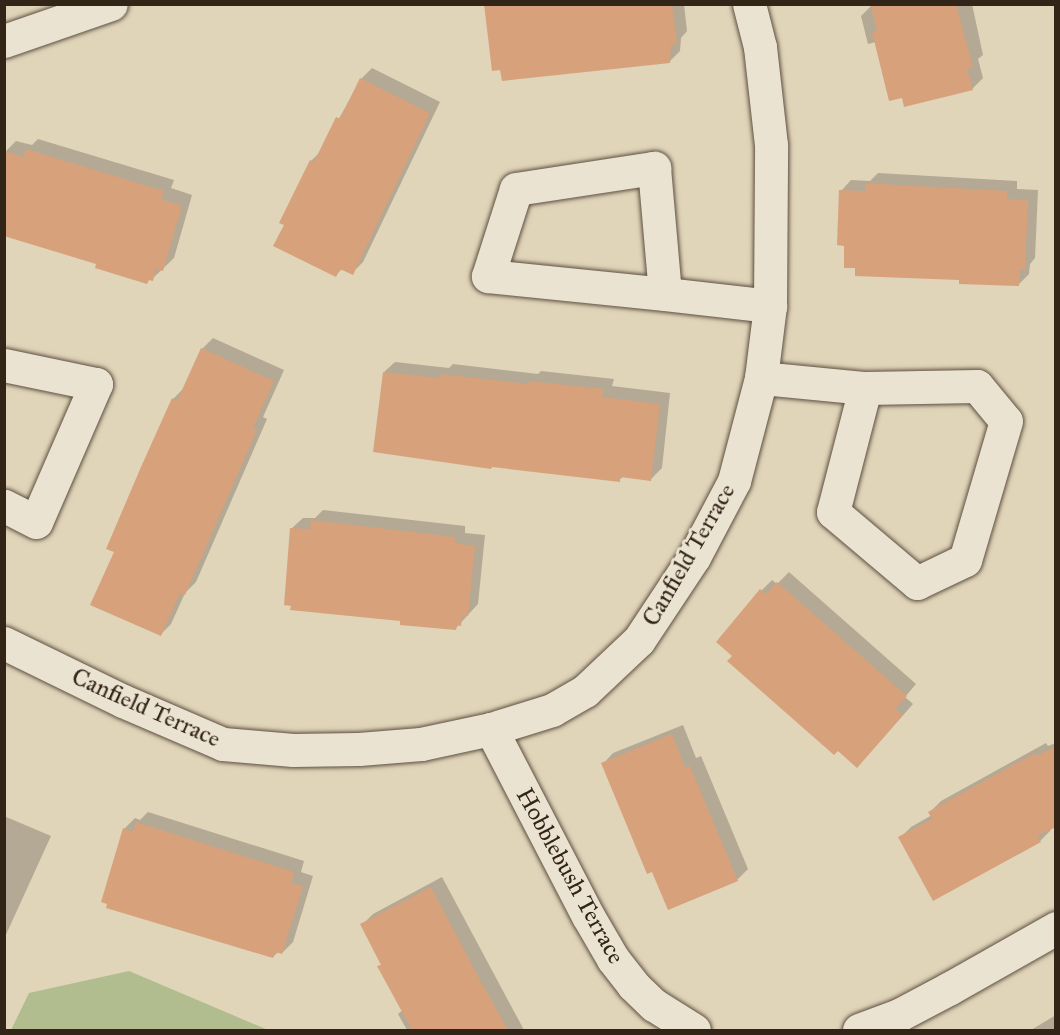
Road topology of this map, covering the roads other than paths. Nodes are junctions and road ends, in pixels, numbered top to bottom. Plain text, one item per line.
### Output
1 (111, 4) edge
2 (749, 4) edge
3 (4, 41) edge
4 (665, 294) junction
5 (770, 306) junction
6 (4, 365) edge
7 (761, 378) junction
8 (865, 388) junction
9 (4, 506) edge
10 (4, 644) edge
11 (491, 729) junction
12 (1056, 928) edge
13 (694, 1030) edge
14 (859, 1030) edge

1 - 3 street
2 - 5 street, Canfield Terrace
4 - 4 street
4 - 5 street
5 - 7 street, Canfield Terrace
6 - 9 street
7 - 8 street
7 - 11 street, Canfield Terrace
8 - 8 street
10 - 11 street, Canfield Terrace
11 - 13 street, Hobblebush Terrace
12 - 14 street

